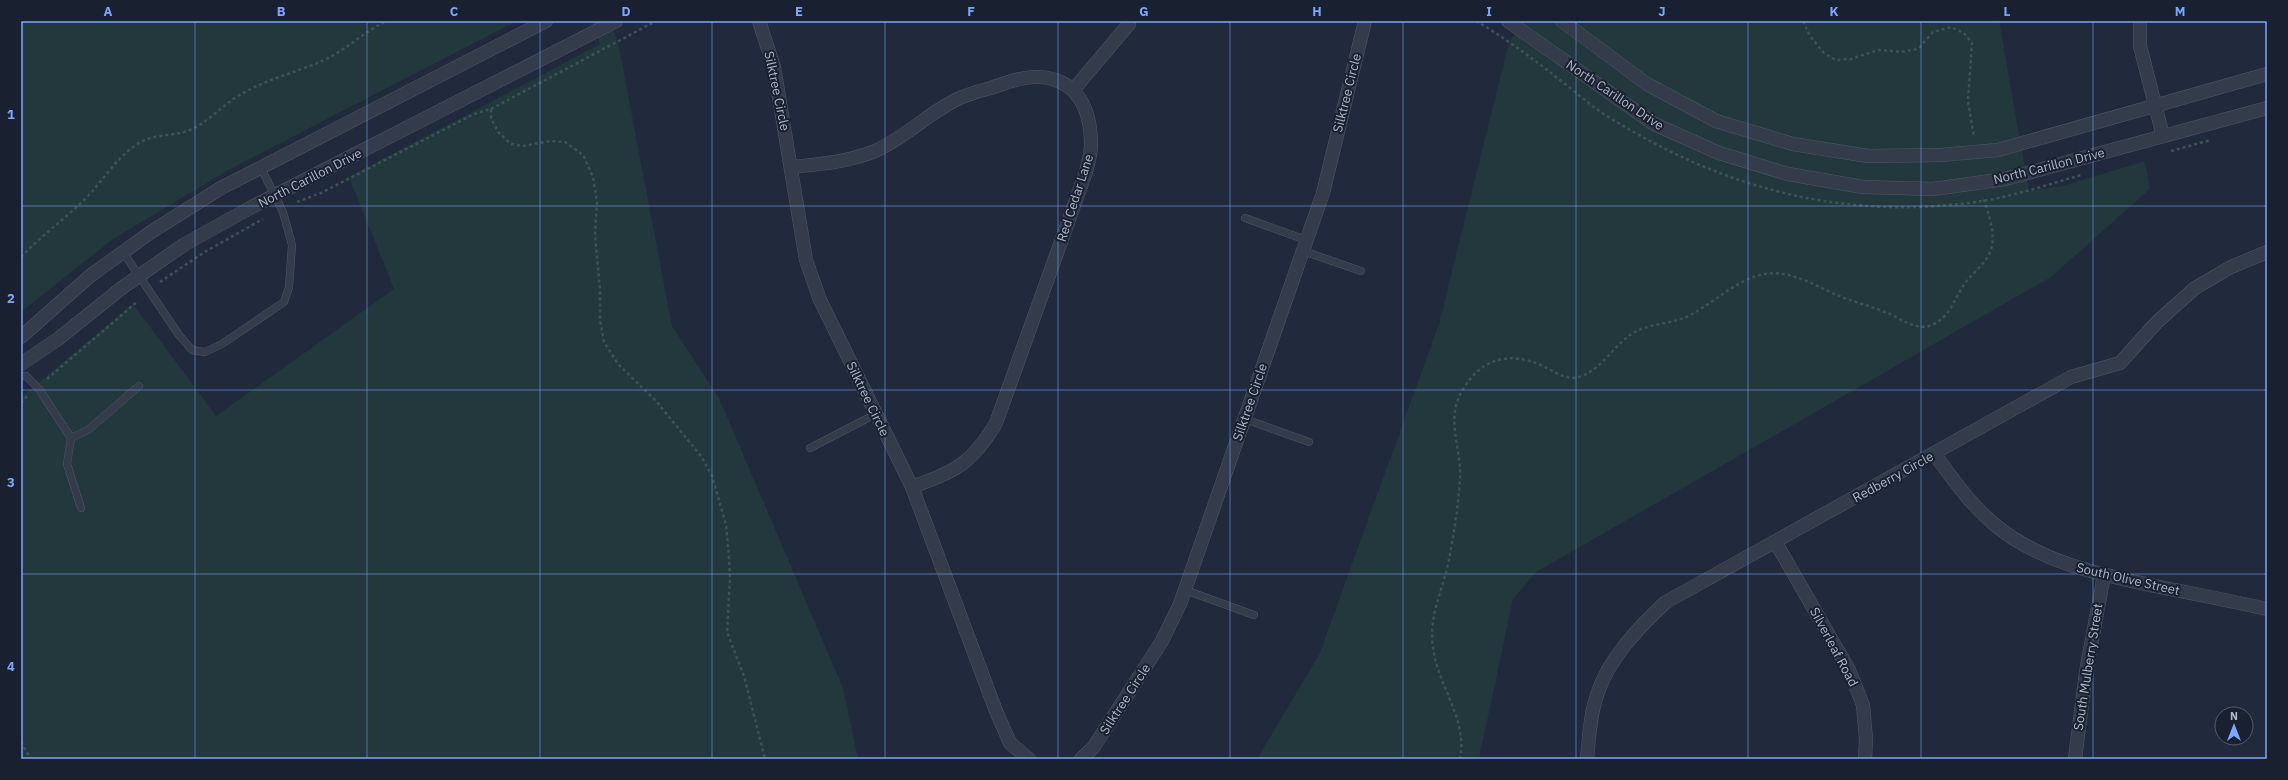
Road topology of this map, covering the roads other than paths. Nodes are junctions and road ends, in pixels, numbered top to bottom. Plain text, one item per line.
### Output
1 (546, 21) edge
2 (616, 21) edge
3 (759, 21) edge
4 (1365, 21) edge
5 (1508, 21) edge
6 (1562, 21) edge
7 (2140, 21) edge
8 (1129, 24) dead end
9 (2267, 74) edge
10 (1074, 89) junction
11 (2155, 106) junction
12 (2267, 108) edge
13 (2163, 136) junction
14 (792, 167) junction
15 (261, 168) junction
16 (275, 196) junction
17 (1245, 218) dead end
18 (1305, 246) junction
19 (123, 252) junction
20 (2267, 252) edge
21 (1361, 271) dead end
22 (138, 276) junction
23 (21, 337) edge
24 (21, 364) edge
25 (21, 376) edge
26 (139, 386) dead end
27 (876, 414) junction
28 (1245, 419) junction
29 (71, 438) junction
30 (1309, 442) dead end
31 (810, 448) dead end
32 (1935, 454) junction
33 (912, 487) junction
34 (81, 508) dead end
35 (1776, 543) junction
36 (2104, 575) junction
37 (1185, 590) junction
38 (2267, 609) edge
39 (1254, 615) dead end
40 (1029, 759) edge
41 (1081, 759) edge
42 (1587, 759) edge
43 (1865, 759) edge
44 (2075, 759) edge

1 - 15 street
2 - 16 street, North Carillon Drive
3 - 14 street, Silktree Circle
4 - 18 street, Silktree Circle
5 - 13 street, North Carillon Drive
6 - 11 street, North Carillon Drive
7 - 11 street
8 - 10 street
9 - 11 street, North Carillon Drive
10 - 14 street
10 - 33 street, Red Cedar Lane
11 - 13 street
12 - 13 street, North Carillon Drive
14 - 27 street, Silktree Circle
15 - 16 lane
15 - 19 street
16 - 22 street, North Carillon Drive
16 - 22 lane
17 - 18 lane
18 - 21 lane
18 - 28 street, Silktree Circle
19 - 22 lane
19 - 23 street
20 - 32 street, Redberry Circle
22 - 24 street, North Carillon Drive
25 - 29 lane
26 - 29 lane
27 - 31 lane
27 - 33 street, Silktree Circle
28 - 30 lane
28 - 37 street, Silktree Circle
29 - 34 lane
32 - 35 street, Redberry Circle
32 - 36 street, South Olive Street
33 - 40 street, Silktree Circle
35 - 42 street, Redberry Circle
35 - 43 street, Silverleaf Road
36 - 38 street, South Olive Street
36 - 44 street, South Mulberry Street
37 - 39 lane
37 - 41 street, Silktree Circle

